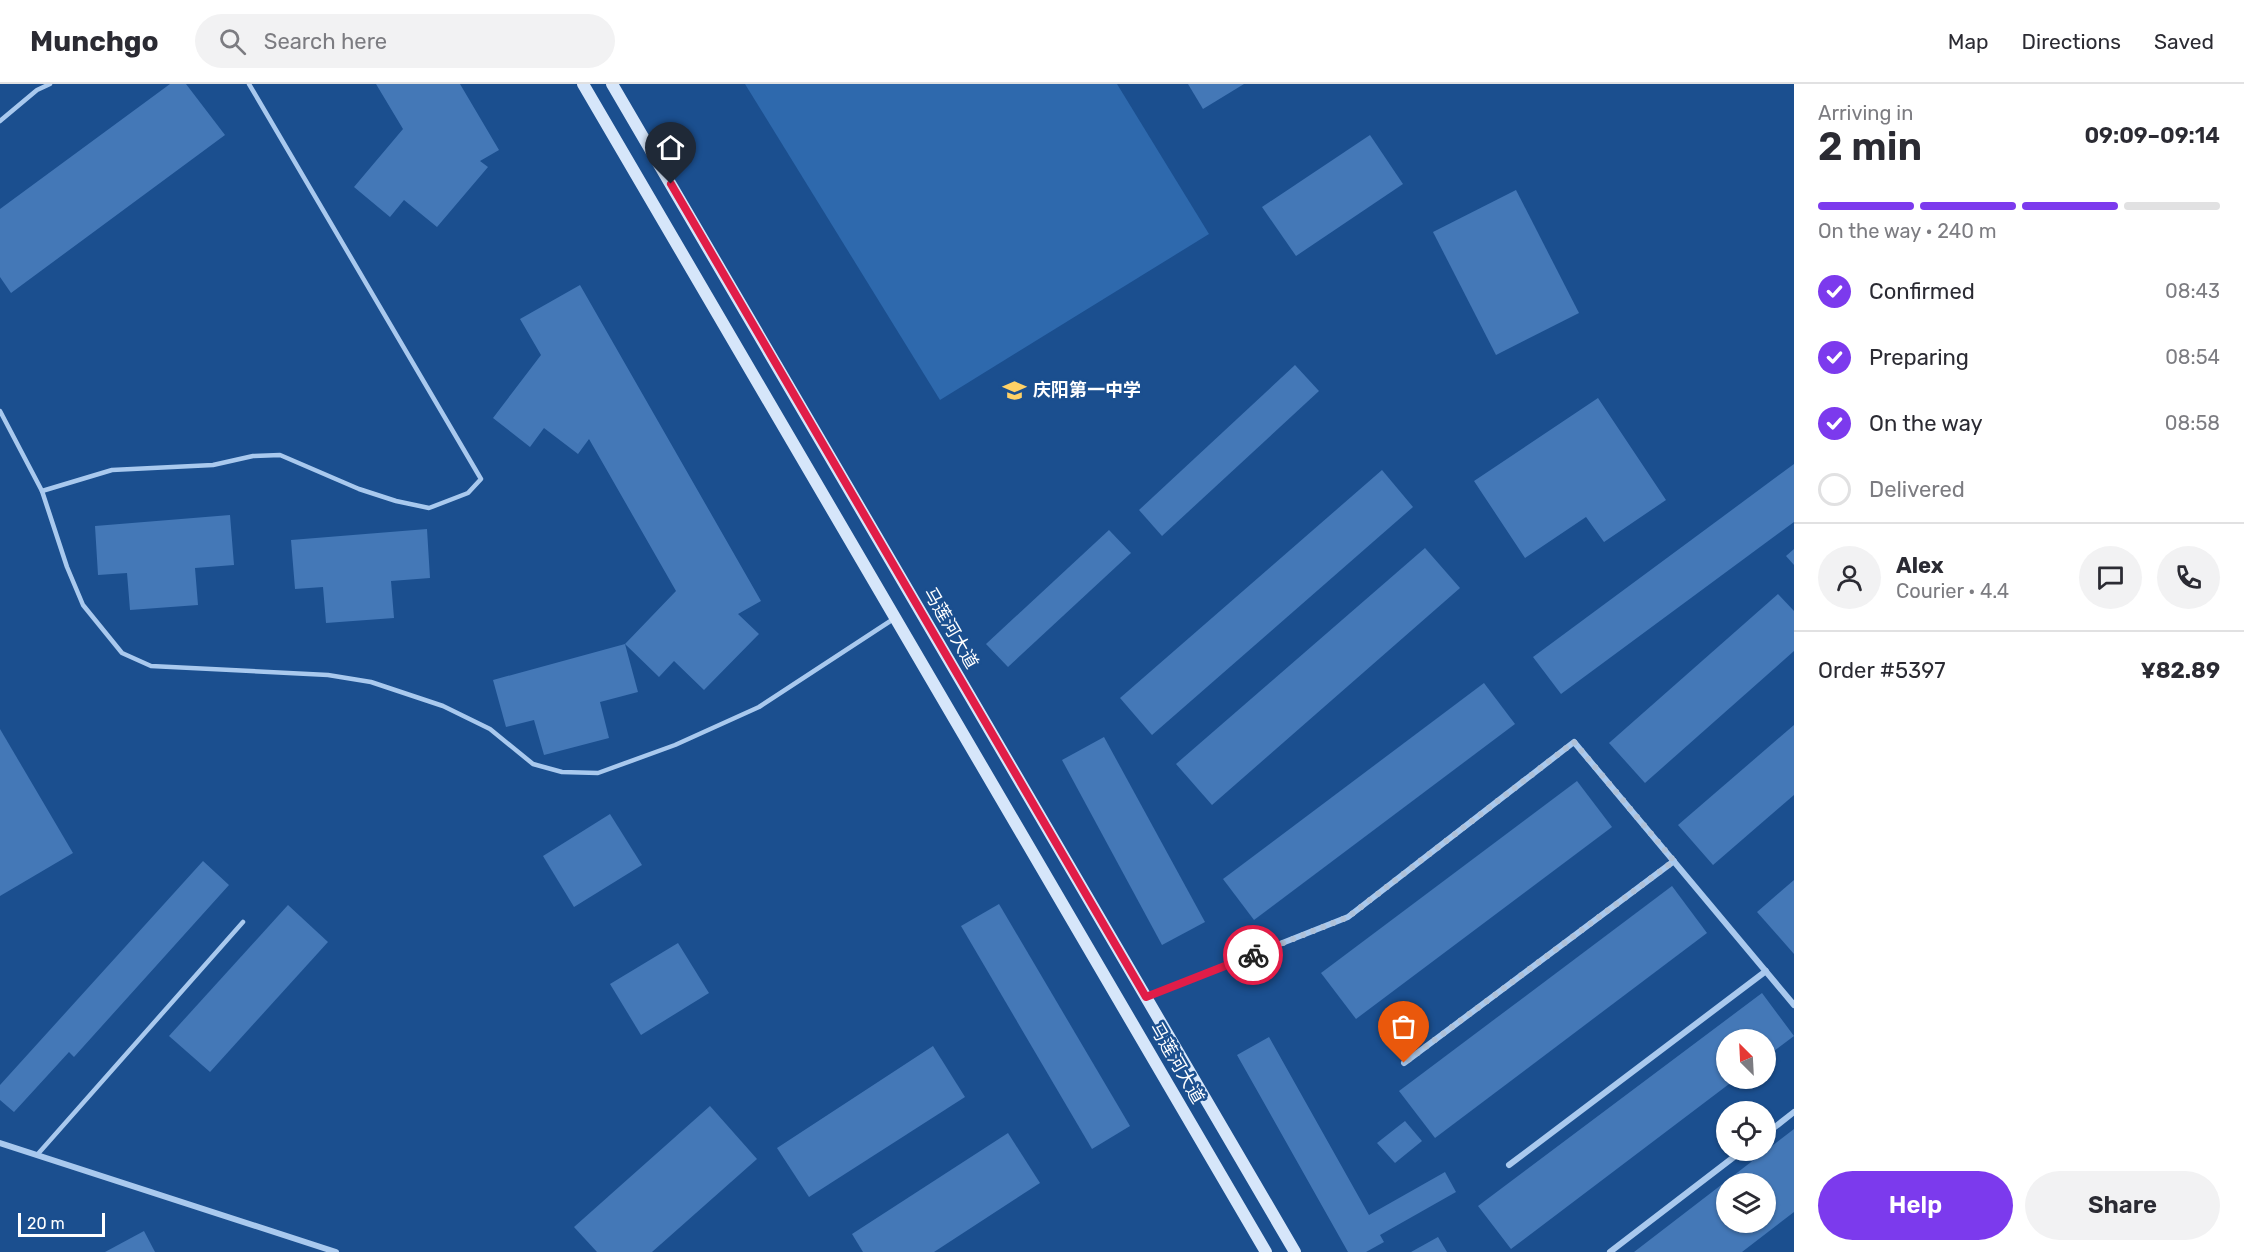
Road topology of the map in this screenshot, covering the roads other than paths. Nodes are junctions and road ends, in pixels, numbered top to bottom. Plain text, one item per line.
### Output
1 (50, 84) edge
2 (249, 84) edge
3 (583, 84) edge
4 (612, 84) edge
5 (0, 121) edge
6 (0, 411) edge
7 (42, 491) junction
8 (895, 618) junction
9 (1674, 861) junction
10 (243, 922) dead end
11 (1766, 971) junction
12 (1146, 997) junction
13 (1794, 1005) edge
14 (1404, 1063) dead end
15 (1794, 1112) edge
16 (1776, 1126) edge
17 (0, 1143) edge
18 (37, 1155) junction
19 (1729, 1161) edge
20 (1509, 1165) dead end
21 (336, 1252) edge
22 (1266, 1252) edge
23 (1295, 1252) edge
24 (1610, 1252) edge

1 - 5 lane
2 - 7 lane
3 - 8 street, 马莲河大道
4 - 12 street, 马莲河大道
6 - 7 lane
7 - 8 lane
8 - 22 street, 马莲河大道
9 - 11 street
9 - 12 street
9 - 14 street
10 - 18 lane
11 - 13 street
11 - 20 street
12 - 23 street, 马莲河大道
15 - 16 street
17 - 18 street
18 - 21 street
19 - 24 street

